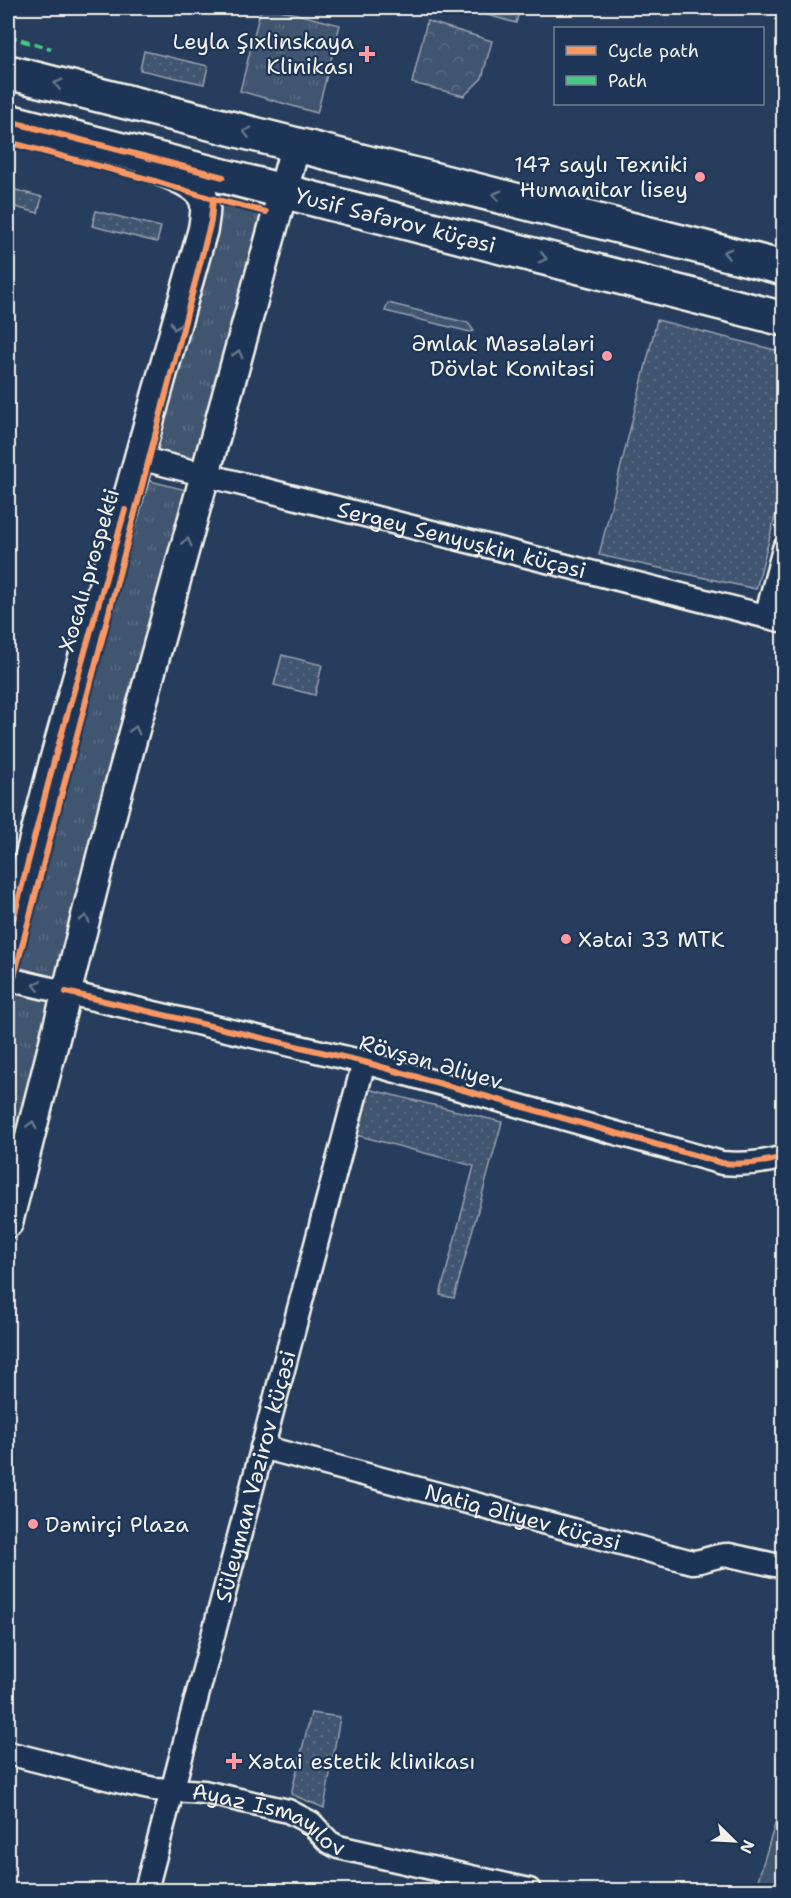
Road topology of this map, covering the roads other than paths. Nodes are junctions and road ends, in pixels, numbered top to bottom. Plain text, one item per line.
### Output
1 (8, 72) edge
2 (8, 121) edge
3 (95, 144) junction
4 (296, 144) junction
5 (283, 192) junction
6 (783, 267) edge
7 (783, 319) edge
8 (139, 458) junction
9 (206, 474) junction
10 (783, 549) edge
11 (775, 619) edge
12 (8, 940) edge
13 (8, 978) edge
14 (66, 992) junction
15 (364, 1062) junction
16 (783, 1157) edge
17 (8, 1223) edge
18 (262, 1447) junction
19 (783, 1567) edge
20 (8, 1753) edge
21 (172, 1789) junction
22 (146, 1890) edge
23 (529, 1890) edge

4 -> 1 highway
2 - 3 highway, Yusif Səfərov küçəsi
3 - 5 highway, Yusif Səfərov küçəsi
3 -> 8 main road, Xocalı prospekti
4 - 5 main road
6 -> 4 highway
5 -> 7 highway, Yusif Səfərov küçəsi
9 -> 5 main road
8 - 9 street, Sergey Senyuşkin küçəsi
8 - 12 main road, Xocalı prospekti
9 - 11 street, Sergey Senyuşkin küçəsi
14 -> 9 main road
10 - 11 street
14 -> 13 street, Rövşən Əliyev
14 - 15 street, Rövşən Əliyev
17 -> 14 main road
15 - 16 street, Rövşən Əliyev
15 - 18 street, Süleyman Vəzirov küçəsi
18 - 19 street, Natiq Əliyev küçəsi
18 - 21 street, Süleyman Vəzirov küçəsi
20 - 21 street, Ayaz İsmayılov
21 - 22 street, Süleyman Vəzirov küçəsi
21 - 23 street, Ayaz İsmayılov

